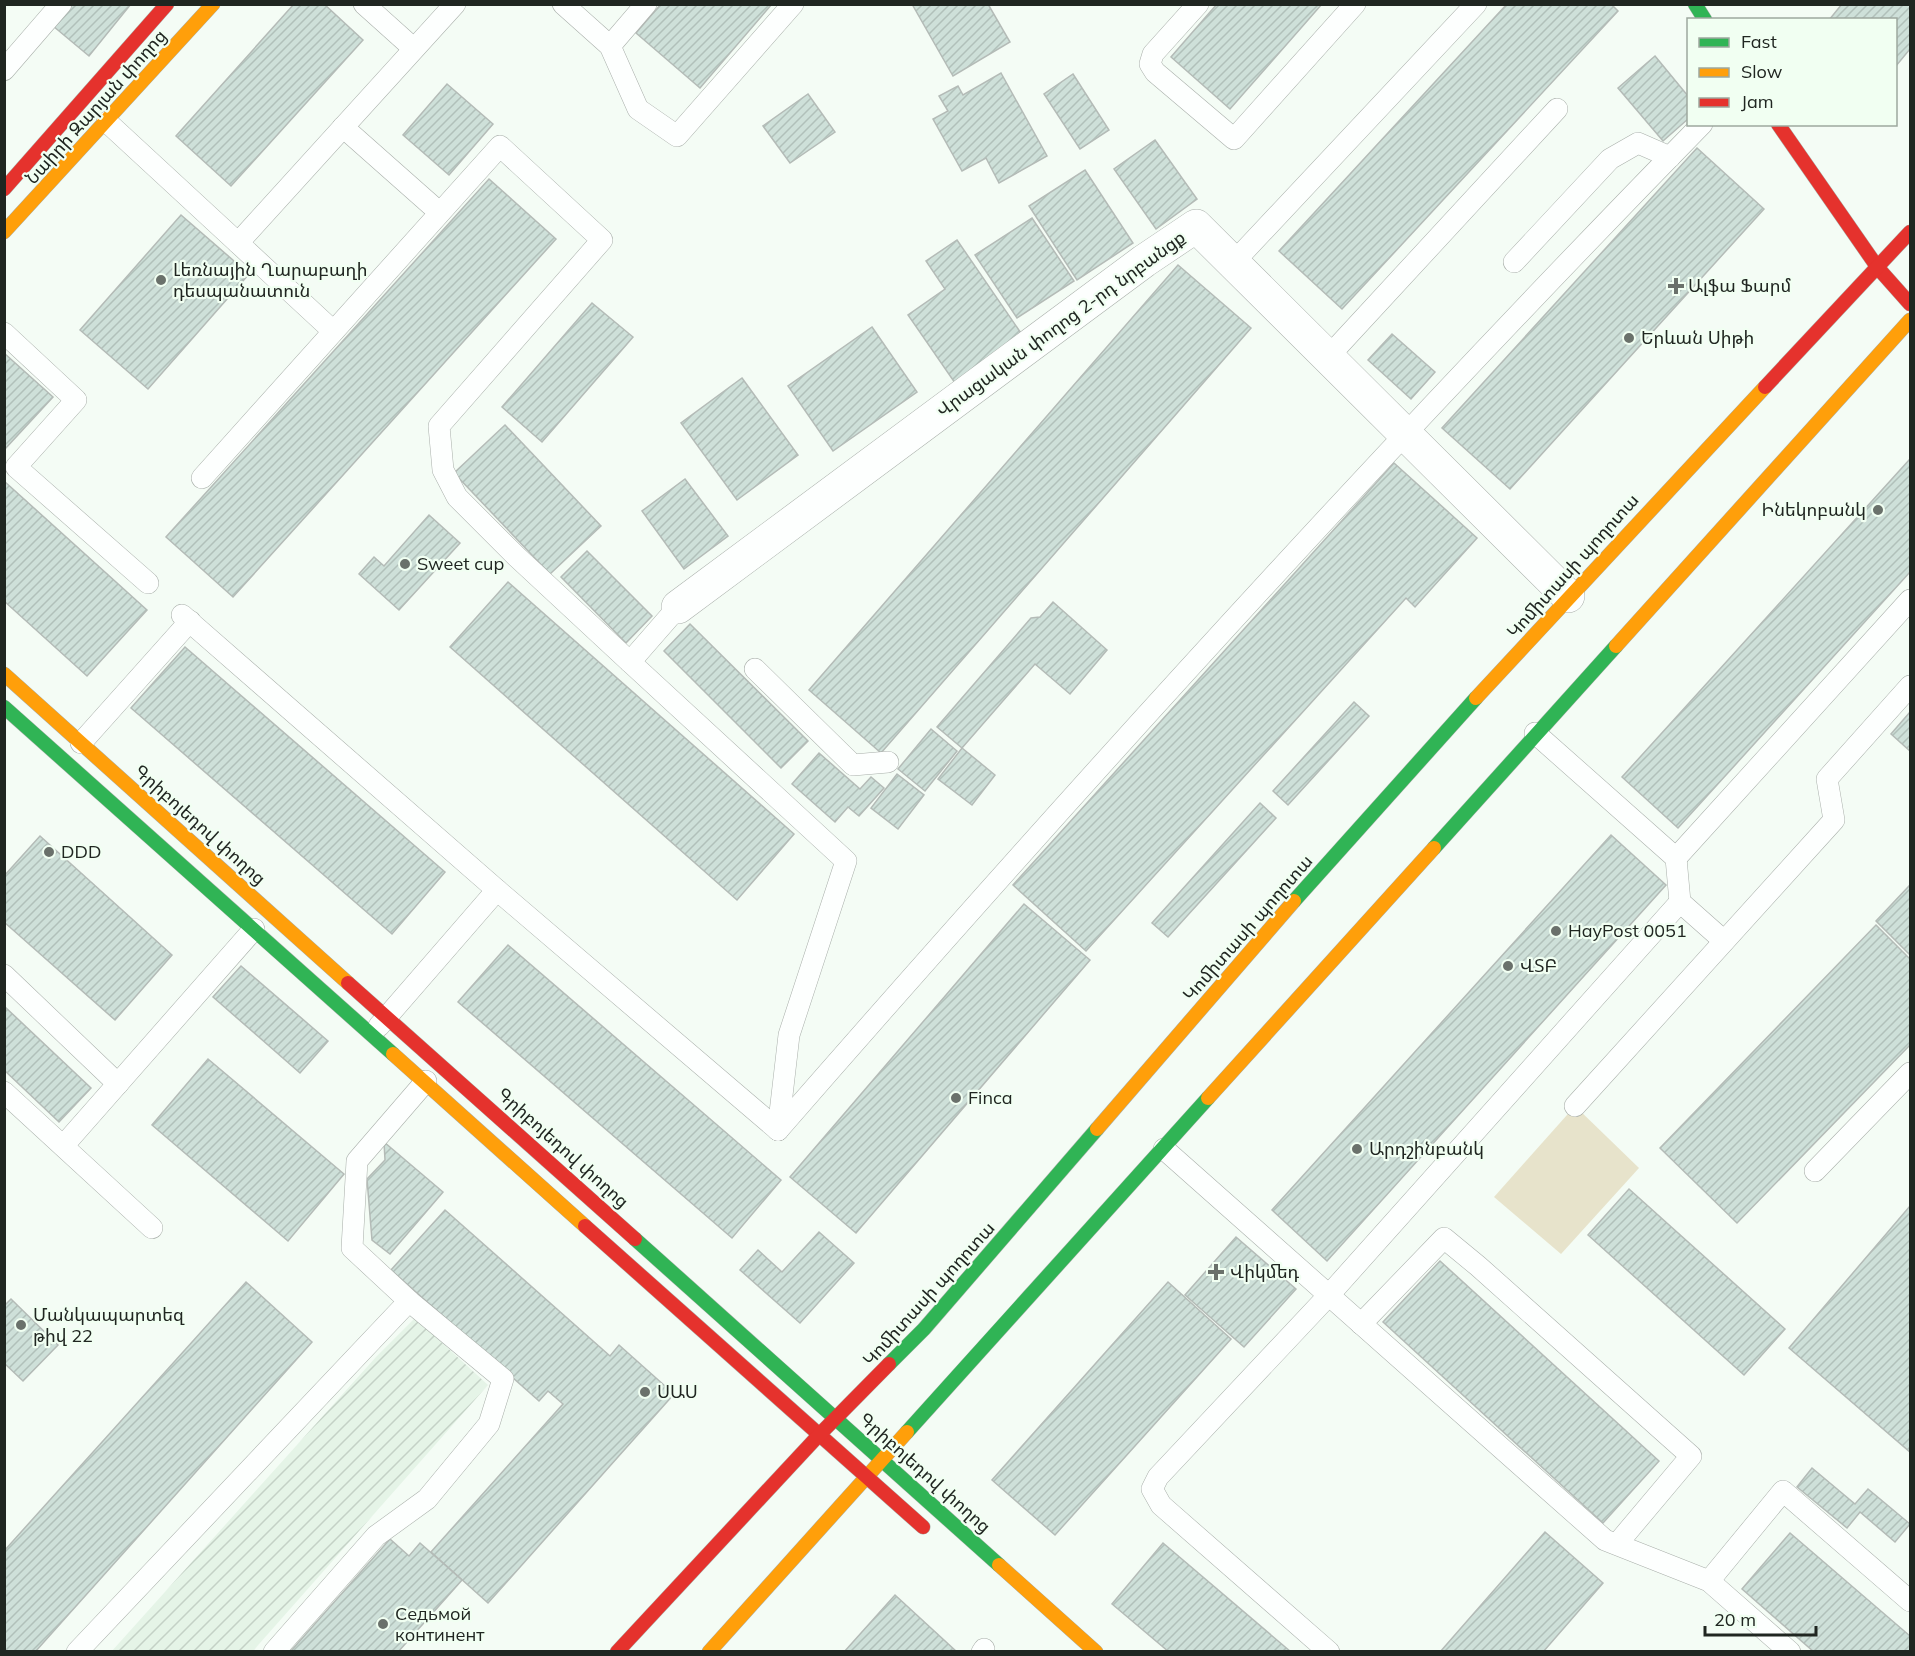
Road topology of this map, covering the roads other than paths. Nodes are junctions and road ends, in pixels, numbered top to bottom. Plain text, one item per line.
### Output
1 (61, 4) edge
2 (167, 4) edge
3 (213, 4) edge
4 (364, 4) edge
5 (455, 4) edge
6 (563, 4) edge
7 (646, 4) edge
8 (794, 4) edge
9 (1198, 4) edge
10 (1355, 4) edge
11 (1476, 4) edge
12 (1695, 4) edge
13 (1704, 18) edge
14 (610, 46) junction
15 (413, 48) junction
16 (4, 70) edge
17 (1557, 110) dead end
18 (108, 122) junction
19 (1700, 126) edge
20 (1779, 126) edge
21 (343, 127) junction
22 (1670, 157) junction
23 (4, 189) edge
24 (439, 213) junction
25 (4, 232) edge
26 (1911, 232) edge
27 (238, 243) junction
28 (1514, 262) dead end
29 (1233, 263) junction
30 (1878, 268) junction
31 (1911, 304) edge
32 (1911, 320) edge
33 (333, 332) junction
34 (4, 333) edge
35 (1328, 357) junction
36 (1405, 433) junction
37 (202, 478) dead end
38 (148, 583) dead end
39 (1569, 596) junction
40 (1911, 600) edge
41 (678, 607) joint
42 (630, 662) junction
43 (755, 669) dead end
44 (4, 674) edge
45 (1911, 686) edge
46 (32, 699) junction
47 (8, 718) edge
48 (1535, 733) junction
49 (81, 743) junction
50 (888, 762) dead end
51 (1676, 858) junction
52 (497, 890) junction
53 (1680, 902) junction
54 (254, 929) junction
55 (1724, 941) junction
56 (4, 975) edge
57 (388, 1016) junction
58 (372, 1034) junction
59 (1911, 1073) edge
60 (426, 1081) junction
61 (118, 1084) junction
62 (4, 1092) edge
63 (1575, 1106) dead end
64 (778, 1130) junction
65 (64, 1145) junction
66 (1164, 1149) junction
67 (1815, 1171) dead end
68 (152, 1228) dead end
69 (1329, 1295) junction
70 (409, 1300) junction
71 (1361, 1324) junction
72 (837, 1418) junction
73 (819, 1435) junction
74 (882, 1460) junction
75 (867, 1477) junction
76 (936, 1538) dead end
77 (1617, 1544) junction
78 (1709, 1581) junction
79 (1911, 1601) edge
80 (77, 1652) edge
81 (274, 1652) edge
82 (617, 1652) edge
83 (709, 1652) edge
84 (1096, 1652) edge
85 (1329, 1652) edge
86 (1790, 1652) edge

1 - 16 lane
2 - 23 main road, Նաիրի Զարյան փողոց
3 - 18 main road, Նաիրի Զարյան փողոց
4 - 15 lane
5 - 15 lane
6 - 14 lane
7 - 14 lane
8 - 14 lane
9 - 10 lane
11 - 29 lane
12 - 13 main road
15 - 21 lane
17 - 35 lane
18 - 25 main road, Նաիրի Զարյան փողոց
18 - 27 lane
19 - 22 lane
20 - 30 main road
21 - 24 lane
21 - 27 lane
22 - 28 lane
22 - 36 lane
24 - 33 lane
24 - 42 lane
26 - 30 main road, Կոմիտասի պողոտա
27 - 33 lane
29 - 35 street, Վրացական փողոց 2-րդ նրբանցք
29 - 41 street, Վրացական փողոց 2-րդ նրբանցք
30 - 31 main road
30 - 39 main road, Կոմիտասի պողոտա
32 - 48 main road
33 - 37 lane
34 - 38 lane
35 - 36 street, Վրացական փողոց 2-րդ նրբանցք
36 - 39 street, Վրացական փողոց 2-րդ նրբանցք
36 - 64 lane
39 - 72 main road, Կոմիտասի պողոտա
40 - 51 lane
41 - 42 lane
42 - 64 lane
43 - 50 lane
44 - 46 main road, Գրիբոյեդով փողոց
45 - 55 lane
46 - 47 lane
46 - 49 main road, Գրիբոյեդով փողոց
47 - 54 main road
48 - 51 lane
48 - 66 main road
49 - 52 lane
49 - 57 main road, Գրիբոյեդով փողոց
51 - 53 lane
52 - 57 lane
52 - 64 lane
53 - 55 lane
53 - 69 lane
54 - 58 main road
54 - 61 lane
55 - 63 lane
56 - 61 lane
57 - 58 lane
57 - 72 main road, Գրիբոյեդով փողոց
58 - 60 main road
59 - 67 lane
60 - 70 lane
60 - 73 main road
61 - 65 lane
62 - 65 lane
65 - 68 lane
66 - 69 lane
66 - 74 main road
69 - 71 lane
69 - 85 lane
70 - 80 lane
70 - 81 lane
71 - 77 lane
71 - 77 lane
72 - 73 main road, Կոմիտասի պողոտա
72 - 74 main road, Գրիբոյեդով փողոց
73 - 75 main road
73 - 82 main road, Կոմիտասի պողոտա
74 - 75 main road
74 - 84 main road, Գրիբոյեդով փողոց
75 - 76 main road
75 - 83 main road
77 - 78 lane
78 - 79 lane
78 - 86 lane

